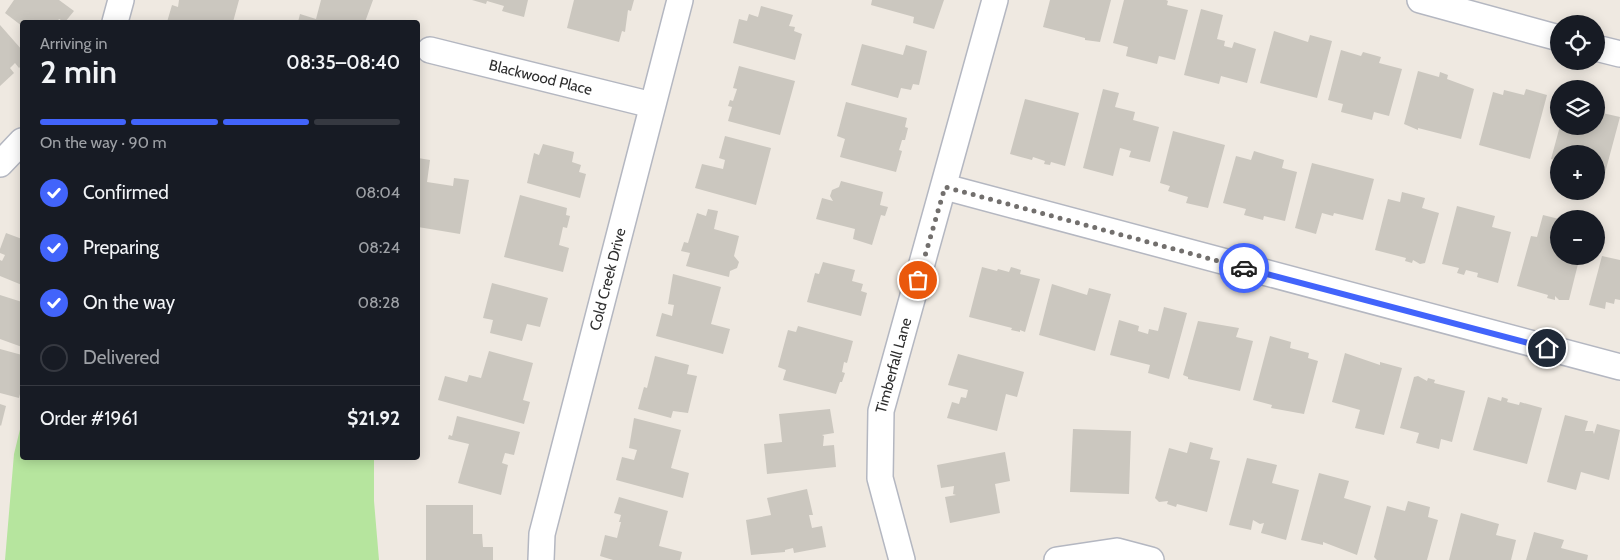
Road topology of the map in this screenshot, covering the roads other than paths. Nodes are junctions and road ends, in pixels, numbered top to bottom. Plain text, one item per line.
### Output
1 (121, 0) edge
2 (680, 0) edge
3 (995, 0) edge
4 (1420, 0) edge
5 (116, 20) edge
6 (1550, 36) edge
7 (430, 50) dead end
8 (1605, 50) edge
9 (1620, 54) edge
10 (652, 105) junction
11 (20, 143) edge
12 (0, 164) edge
13 (945, 187) junction
14 (1620, 367) edge
15 (540, 560) edge
16 (902, 560) edge
17 (1057, 560) edge
18 (1151, 560) edge

1 - 5 street
2 - 10 street, Cold Creek Drive
3 - 13 street, Timberfall Lane
4 - 6 street
7 - 10 street, Blackwood Place
8 - 9 street
10 - 15 street, Cold Creek Drive
11 - 12 street
13 - 14 street
13 - 16 street, Timberfall Lane
17 - 18 street

